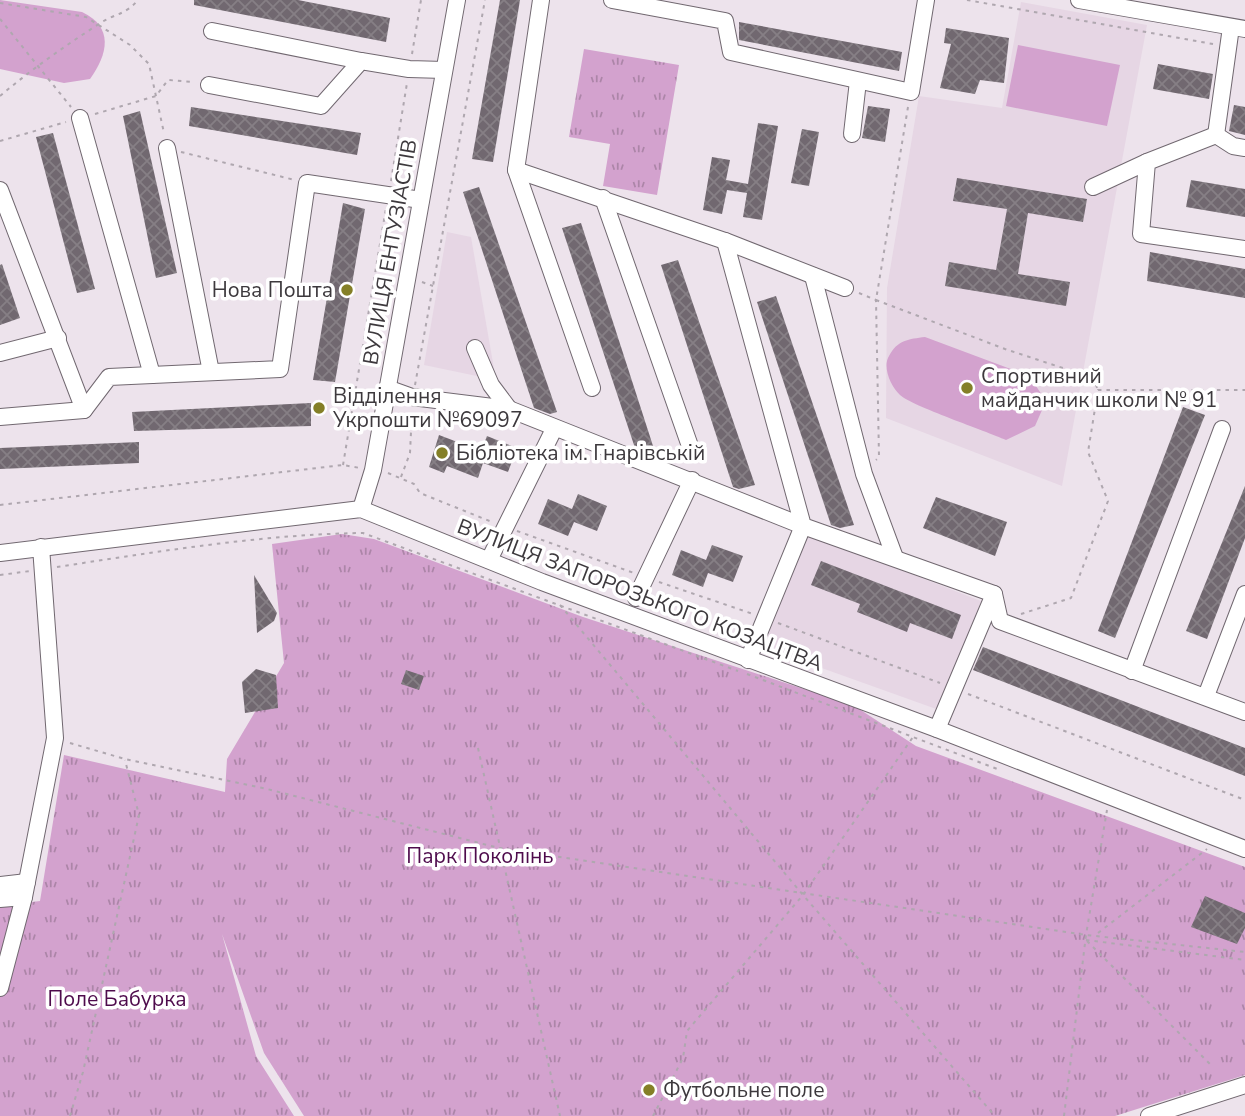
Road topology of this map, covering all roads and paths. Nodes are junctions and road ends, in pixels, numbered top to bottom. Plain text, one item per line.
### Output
1 (138, 0) edge
2 (421, 0) edge
3 (457, 0) edge
4 (485, 0) edge
5 (541, 0) edge
6 (612, 0) edge
7 (926, 0) edge
8 (967, 0) edge
9 (1079, 0) edge
10 (0, 3) edge
11 (1154, 6) edge
12 (0, 19) edge
13 (1238, 28) edge
14 (212, 31) dead end
15 (1227, 47) junction
16 (361, 61) junction
17 (409, 69) junction
18 (444, 70) junction
19 (858, 81) junction
20 (209, 85) joint
21 (911, 92) junction
22 (0, 96) edge
23 (156, 96) junction
24 (80, 118) joint
25 (852, 134) dead end
26 (1216, 135) junction
27 (167, 148) junction
28 (1245, 148) edge
29 (1147, 162) junction
30 (516, 170) junction
31 (307, 183) junction
32 (1093, 187) dead end
33 (0, 190) edge
34 (388, 196) junction
35 (603, 198) junction
36 (421, 200) junction
37 (724, 241) junction
38 (1245, 249) edge
39 (375, 276) junction
40 (814, 276) junction
41 (397, 278) dead end
42 (421, 282) dead end
43 (434, 286) junction
44 (845, 288) joint
45 (876, 300) junction
46 (58, 338) junction
47 (475, 348) dead end
48 (0, 353) edge
49 (211, 372) junction
50 (152, 375) junction
51 (387, 388) junction
52 (592, 388) dead end
53 (1098, 390) junction
54 (1245, 390) edge
55 (412, 397) junction
56 (509, 409) junction
57 (84, 411) junction
58 (0, 417) edge
59 (554, 429) junction
60 (1222, 429) dead end
61 (691, 449) dead end
62 (343, 465) junction
63 (360, 468) dead end
64 (383, 471) dead end
65 (864, 474) junction
66 (401, 477) junction
67 (692, 480) junction
68 (0, 505) edge
69 (361, 509) junction
70 (803, 526) junction
71 (507, 527) junction
72 (41, 547) junction
73 (0, 553) edge
74 (894, 555) junction
75 (489, 560) junction
76 (41, 570) junction
77 (0, 575) edge
78 (645, 577) junction
79 (542, 582) junction
80 (994, 594) junction
81 (1245, 594) edge
82 (636, 598) dead end
83 (559, 605) junction
84 (765, 618) junction
85 (1000, 621) junction
86 (748, 660) junction
87 (1132, 671) junction
88 (955, 689) junction
89 (1206, 696) junction
90 (1245, 712) edge
91 (937, 729) junction
92 (913, 737) junction
93 (55, 738) junction
94 (478, 748) dead end
95 (125, 759) junction
96 (1008, 773) dead end
97 (1110, 796) junction
98 (1245, 800) edge
99 (1210, 846) dead end
100 (499, 848) junction
101 (1245, 849) edge
102 (0, 885) edge
103 (26, 890) junction
104 (803, 895) junction
105 (0, 899) edge
106 (1097, 934) junction
107 (1086, 935) junction
108 (1086, 940) junction
109 (1245, 951) edge
110 (1245, 960) edge
111 (0, 988) edge
112 (1210, 1064) dead end
113 (1245, 1085) edge
114 (1154, 1115) edge
115 (70, 1116) edge
116 (560, 1116) edge
117 (653, 1116) edge
118 (995, 1116) edge
119 (1064, 1116) edge

1 - 22 path
2 - 17 path
3 - 18 street, ВУЛИЦЯ ЕНТУЗІАСТІВ
4 - 43 path
5 - 30 street
6 - 19 street
7 - 21 street
8 - 15 path
9 - 11 street
10 - 23 path
11 - 13 street
12 - 24 path
13 - 15 street
14 - 16 street
15 - 26 street
16 - 17 street
16 - 20 street
17 - 18 street
17 - 34 path
18 - 36 street, ВУЛИЦЯ ЕНТУЗІАСТІВ
19 - 21 street
19 - 25 street
20 - 23 path
21 - 45 path
23 - 27 path
24 - 50 street
26 - 28 street
26 - 29 street
27 - 31 path
27 - 49 street
29 - 32 street
29 - 38 street
30 - 35 street
30 - 52 street
31 - 34 street
31 - 49 street
33 - 46 street
34 - 36 street
34 - 39 path
35 - 37 street
35 - 61 street
36 - 51 street, ВУЛИЦЯ ЕНТУЗІАСТІВ
37 - 40 street
37 - 70 street
39 - 41 path
39 - 62 path
40 - 44 street
40 - 65 street
42 - 43 path
43 - 55 path
44 - 45 path
45 - 53 path
45 - 65 path
46 - 48 street
46 - 57 street
47 - 56 street
49 - 50 street
50 - 57 street
51 - 55 street
51 - 69 street, ВУЛИЦЯ ЕНТУЗІАСТІВ
53 - 54 path
53 - 85 path
55 - 56 street
55 - 66 path
56 - 59 street
57 - 58 street
59 - 67 street
59 - 71 street
60 - 87 street
62 - 63 path
62 - 68 path
64 - 66 path
65 - 74 street
66 - 71 path
67 - 70 street
67 - 78 street
69 - 72 street, ВУЛИЦЯ ЗАПОРОЗЬКОГО КОЗАЦТВА
69 - 75 street, ВУЛИЦЯ ЗАПОРОЗЬКОГО КОЗАЦТВА
70 - 74 street
70 - 84 street
71 - 75 street
71 - 78 path
72 - 73 street, ВУЛИЦЯ ЗАПОРОЗЬКОГО КОЗАЦТВА
72 - 76 street
74 - 80 street
75 - 79 street, ВУЛИЦЯ ЗАПОРОЗЬКОГО КОЗАЦТВА
76 - 77 path
76 - 83 path
76 - 93 street
78 - 82 street
78 - 84 path
79 - 83 path
79 - 86 street, ВУЛИЦЯ ЗАПОРОЗЬКОГО КОЗАЦТВА
80 - 85 street
80 - 88 street
81 - 89 street
83 - 92 path
83 - 104 path
84 - 86 street
84 - 88 path
85 - 87 street
86 - 91 street, ВУЛИЦЯ ЗАПОРОЗЬКОГО КОЗАЦТВА
87 - 89 street
88 - 91 street
88 - 98 path
89 - 90 street
91 - 97 street, ВУЛИЦЯ ЗАПОРОЗЬКОГО КОЗАЦТВА
92 - 96 path
92 - 104 path
93 - 95 path
93 - 103 street
94 - 100 path
95 - 100 path
95 - 115 path
97 - 101 street, ВУЛИЦЯ ЗАПОРОЗЬКОГО КОЗАЦТВА
97 - 107 path
99 - 106 path
100 - 104 path
100 - 116 path
102 - 103 street
103 - 105 street
103 - 111 street
104 - 107 path
104 - 117 path
104 - 118 path
106 - 107 path
106 - 109 path
107 - 108 path
108 - 110 path
108 - 112 path
108 - 119 path
113 - 114 street

